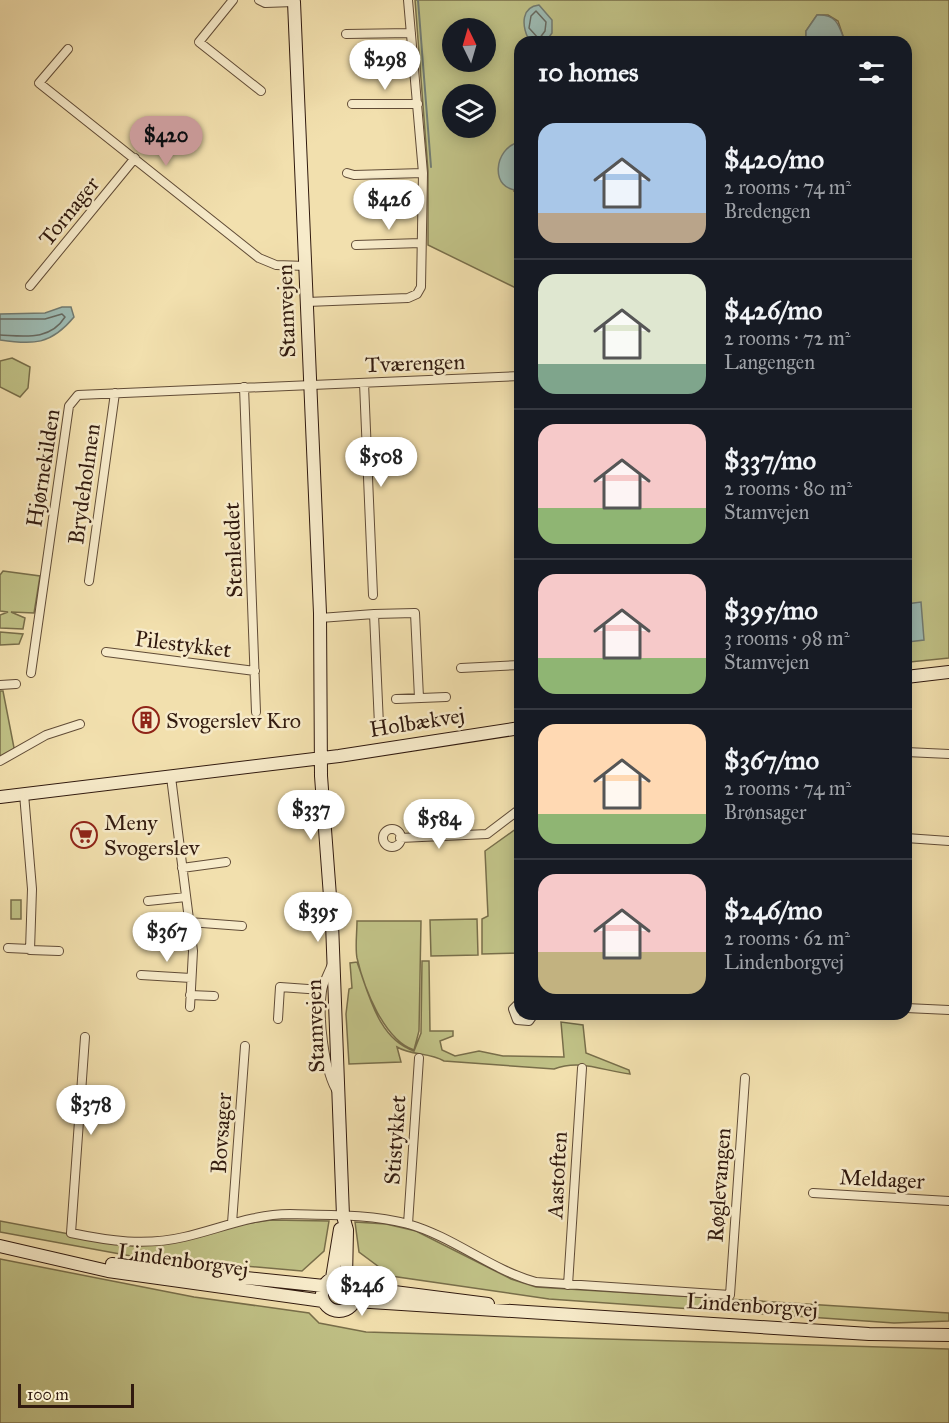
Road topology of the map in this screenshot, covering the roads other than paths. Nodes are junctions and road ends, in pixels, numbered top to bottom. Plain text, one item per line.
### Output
1 (233, 0) edge
2 (259, 0) edge
3 (408, 0) edge
4 (294, 2) joint
5 (411, 33) junction
6 (346, 34) dead end
7 (68, 50) dead end
8 (261, 91) dead end
9 (352, 104) dead end
10 (418, 104) junction
11 (135, 158) junction
12 (347, 172) dead end
13 (423, 173) junction
14 (421, 243) junction
15 (356, 245) dead end
16 (306, 266) junction
17 (30, 286) dead end
18 (307, 302) junction
19 (514, 376) edge
20 (364, 383) junction
21 (310, 385) junction
22 (244, 387) junction
23 (116, 393) junction
24 (89, 581) dead end
25 (372, 595) dead end
26 (374, 614) junction
27 (320, 618) junction
28 (106, 652) dead end
29 (514, 665) edge
30 (461, 668) dead end
31 (255, 671) junction
32 (949, 672) edge
33 (31, 673) dead end
34 (912, 676) edge
35 (16, 684) dead end
36 (0, 685) edge
37 (446, 697) dead end
38 (419, 698) junction
39 (396, 699) dead end
40 (256, 712) dead end
41 (80, 724) dead end
42 (379, 725) dead end
43 (514, 729) edge
44 (912, 752) edge
45 (949, 754) edge
46 (320, 758) junction
47 (0, 761) edge
48 (171, 777) junction
49 (24, 794) junction
50 (0, 797) edge
51 (514, 813) edge
52 (400, 837) dead end
53 (912, 838) edge
54 (949, 841) edge
55 (226, 862) dead end
56 (182, 868) junction
57 (186, 897) junction
58 (148, 901) dead end
59 (189, 922) junction
60 (242, 926) dead end
61 (8, 948) dead end
62 (30, 949) junction
63 (59, 951) dead end
64 (333, 961) junction
65 (141, 975) dead end
66 (191, 978) junction
67 (322, 990) junction
68 (190, 995) junction
69 (214, 996) dead end
70 (190, 1007) dead end
71 (912, 1008) edge
72 (949, 1010) edge
73 (278, 1019) dead end
74 (85, 1036) dead end
75 (245, 1046) dead end
76 (419, 1058) dead end
77 (582, 1068) dead end
78 (745, 1078) dead end
79 (339, 1095) junction
80 (813, 1193) dead end
81 (949, 1201) edge
82 (343, 1216) junction
83 (232, 1223) junction
84 (408, 1224) junction
85 (0, 1246) edge
86 (39, 1256) junction
87 (328, 1282) junction
88 (351, 1282) junction
89 (568, 1285) junction
90 (323, 1300) junction
91 (355, 1301) junction
92 (552, 1313) junction
93 (949, 1335) edge

1 - 8 street
2 - 4 street
3 - 5 street
4 - 16 street, Stamvejen
5 - 6 street
5 - 10 street
7 - 11 street
9 - 10 street
10 - 13 street
11 - 16 street
11 - 17 street, Tornager
12 - 13 street
13 - 14 street
14 - 15 street
14 - 18 street
16 - 18 street, Stamvejen
18 - 21 street, Stamvejen
19 - 20 street, Tværengen
20 - 21 street, Tværengen
20 - 25 street
21 - 22 street, Hjørnekilden
21 - 27 street, Stamvejen
22 - 23 street, Hjørnekilden
22 - 31 street, Stenleddet
23 - 24 street, Brydeholmen
23 - 33 street, Hjørnekilden
26 - 27 street
26 - 38 street
26 - 42 street
27 - 46 street, Stamvejen
28 - 31 street, Pilestykket
29 - 30 street
31 - 40 street, Stenleddet
32 - 34 street
35 - 36 street
37 - 38 street
38 - 39 street
41 - 47 street
43 - 46 street, Holbækvej
44 - 45 street
46 - 48 street, Holbækvej
46 - 64 street, Stamvejen
48 - 49 street, Holbækvej
48 - 56 street
49 - 50 street, Holbækvej
49 - 62 street
51 - 52 street
53 - 54 street
55 - 56 street
56 - 57 street
57 - 58 street
57 - 59 street
59 - 60 street
59 - 66 street
61 - 62 street
62 - 63 street
64 - 67 street
64 - 79 street, Stamvejen
65 - 66 street
66 - 68 street
67 - 73 street
67 - 79 street
68 - 69 street
68 - 70 street
71 - 72 street
74 - 83 street
75 - 83 street, Bovsager
76 - 84 street, Stistykket
77 - 89 street, Aastoften
78 - 89 street, Røglevangen
79 - 82 street, Stamvejen
80 - 81 street, Meldager
82 - 83 street
82 - 84 street
82 - 87 street, Stamvejen
82 - 88 street, Stamvejen
84 - 89 street
85 - 86 street, Lindenborgvej
86 - 87 street, Lindenborgvej
86 - 90 street, Lindenborgvej
87 - 88 street
87 - 90 street
88 - 91 street
88 - 92 street, Lindenborgvej
90 - 91 street
91 - 92 street, Lindenborgvej
92 - 93 street, Lindenborgvej

